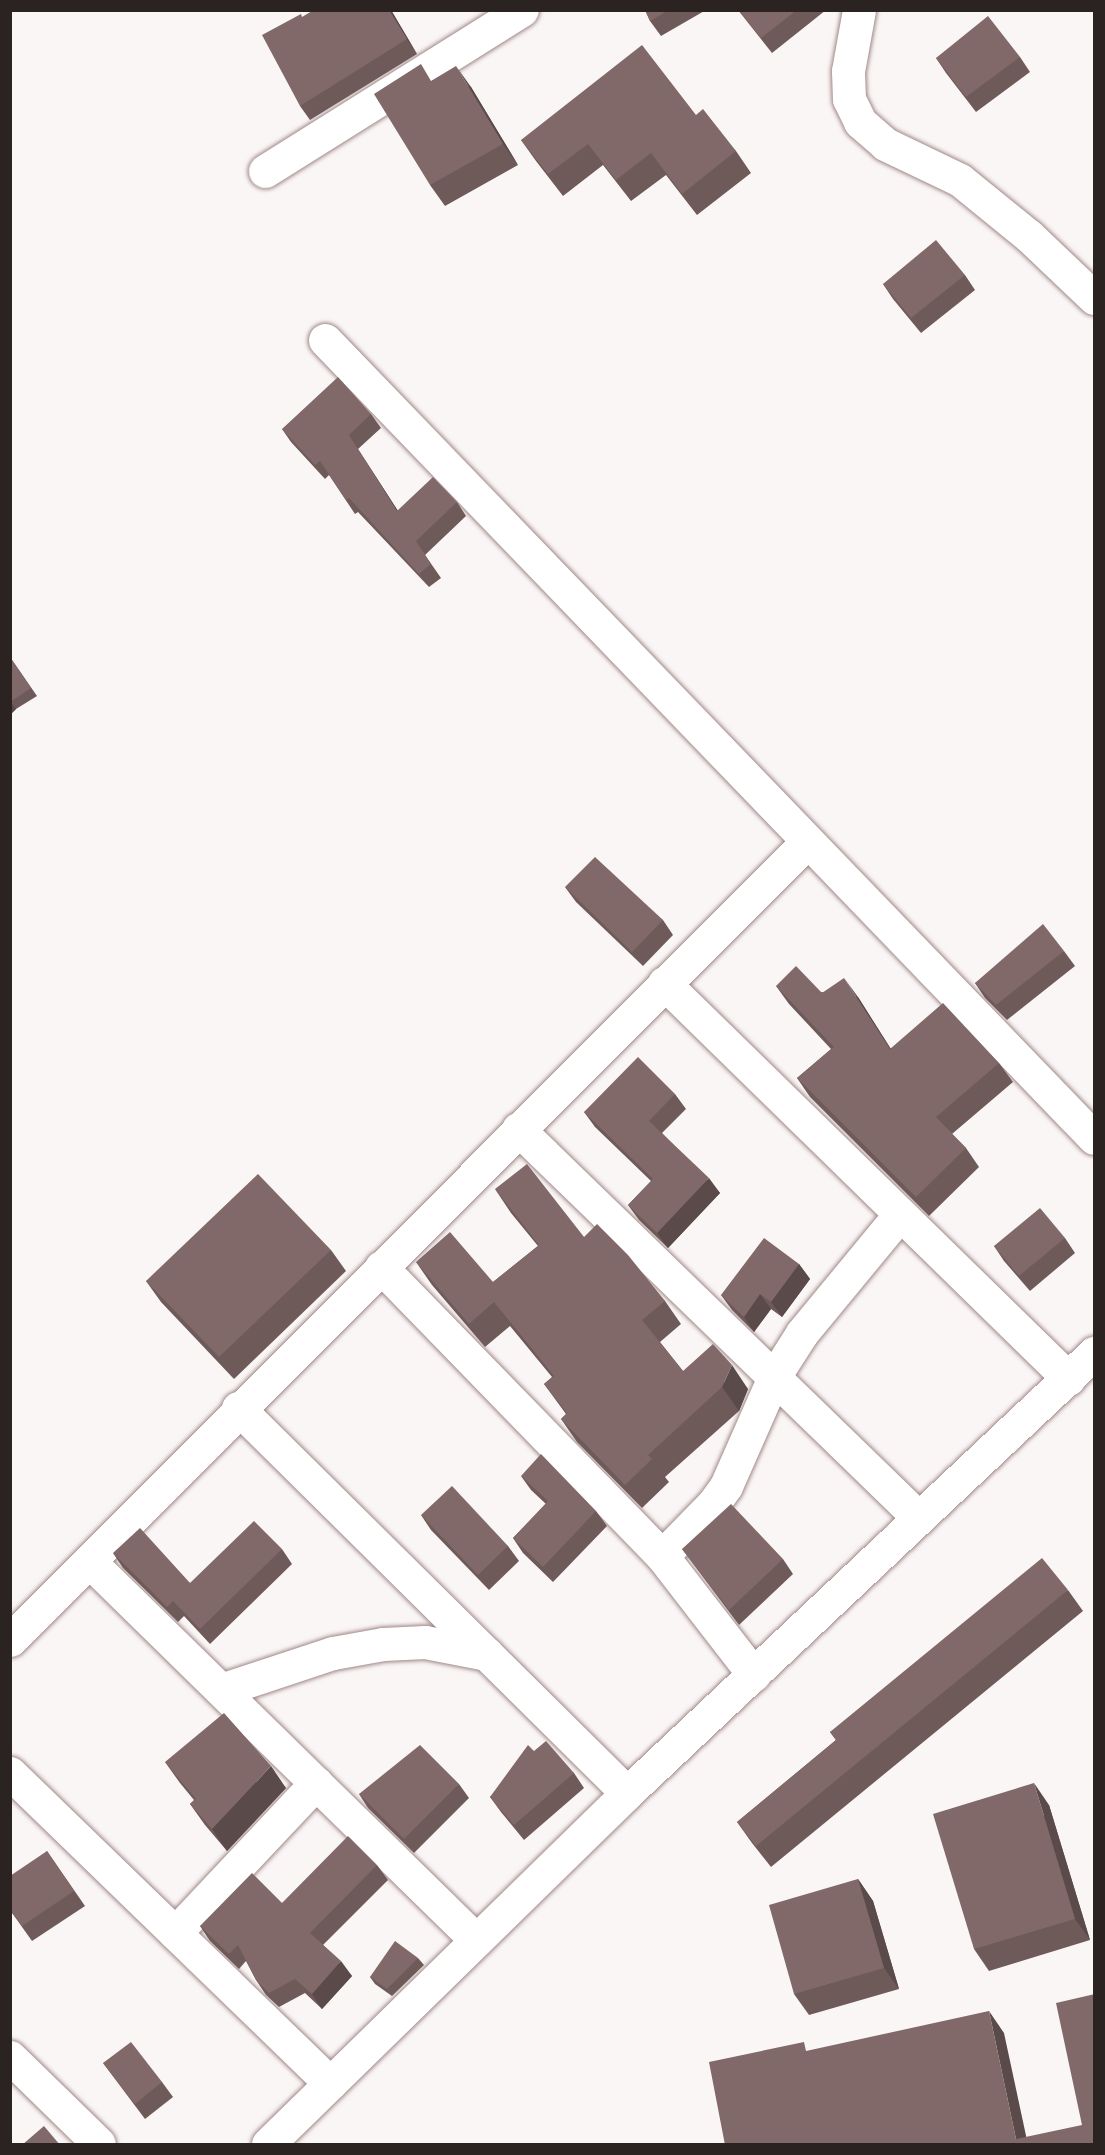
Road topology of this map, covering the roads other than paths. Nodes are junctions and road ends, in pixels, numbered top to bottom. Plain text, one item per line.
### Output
1 (522, 10) edge
2 (859, 10) edge
3 (265, 171) dead end
4 (1095, 298) edge
5 (325, 340) dead end
6 (808, 841) junction
7 (664, 983) junction
8 (518, 1129) junction
9 (1095, 1138) edge
10 (900, 1214) junction
11 (381, 1267) junction
12 (1095, 1353) edge
13 (774, 1377) junction
14 (1069, 1380) junction
15 (238, 1408) junction
16 (918, 1517) junction
17 (662, 1556) junction
18 (89, 1561) junction
19 (10, 1640) edge
20 (487, 1654) junction
21 (754, 1674) junction
22 (221, 1690) junction
23 (10, 1773) edge
24 (316, 1783) junction
25 (627, 1793) junction
26 (175, 1932) junction
27 (476, 1940) junction
28 (10, 2057) edge
29 (330, 2083) junction
30 (99, 2145) edge
31 (268, 2145) edge

1 - 3 street
2 - 4 street
5 - 6 street
6 - 7 street
6 - 9 street
7 - 8 street
7 - 10 street
8 - 11 street
8 - 13 street
10 - 13 street
10 - 14 street
11 - 15 street
11 - 17 street
12 - 14 street
13 - 16 street
13 - 17 street
14 - 16 street
15 - 18 street
15 - 20 street
16 - 21 street
17 - 21 street
18 - 19 street
18 - 22 street
20 - 22 street
20 - 25 street
21 - 25 street
22 - 24 street
23 - 26 street
24 - 26 street
24 - 27 street
25 - 27 street
26 - 29 street
27 - 29 street
28 - 30 street
29 - 31 street

